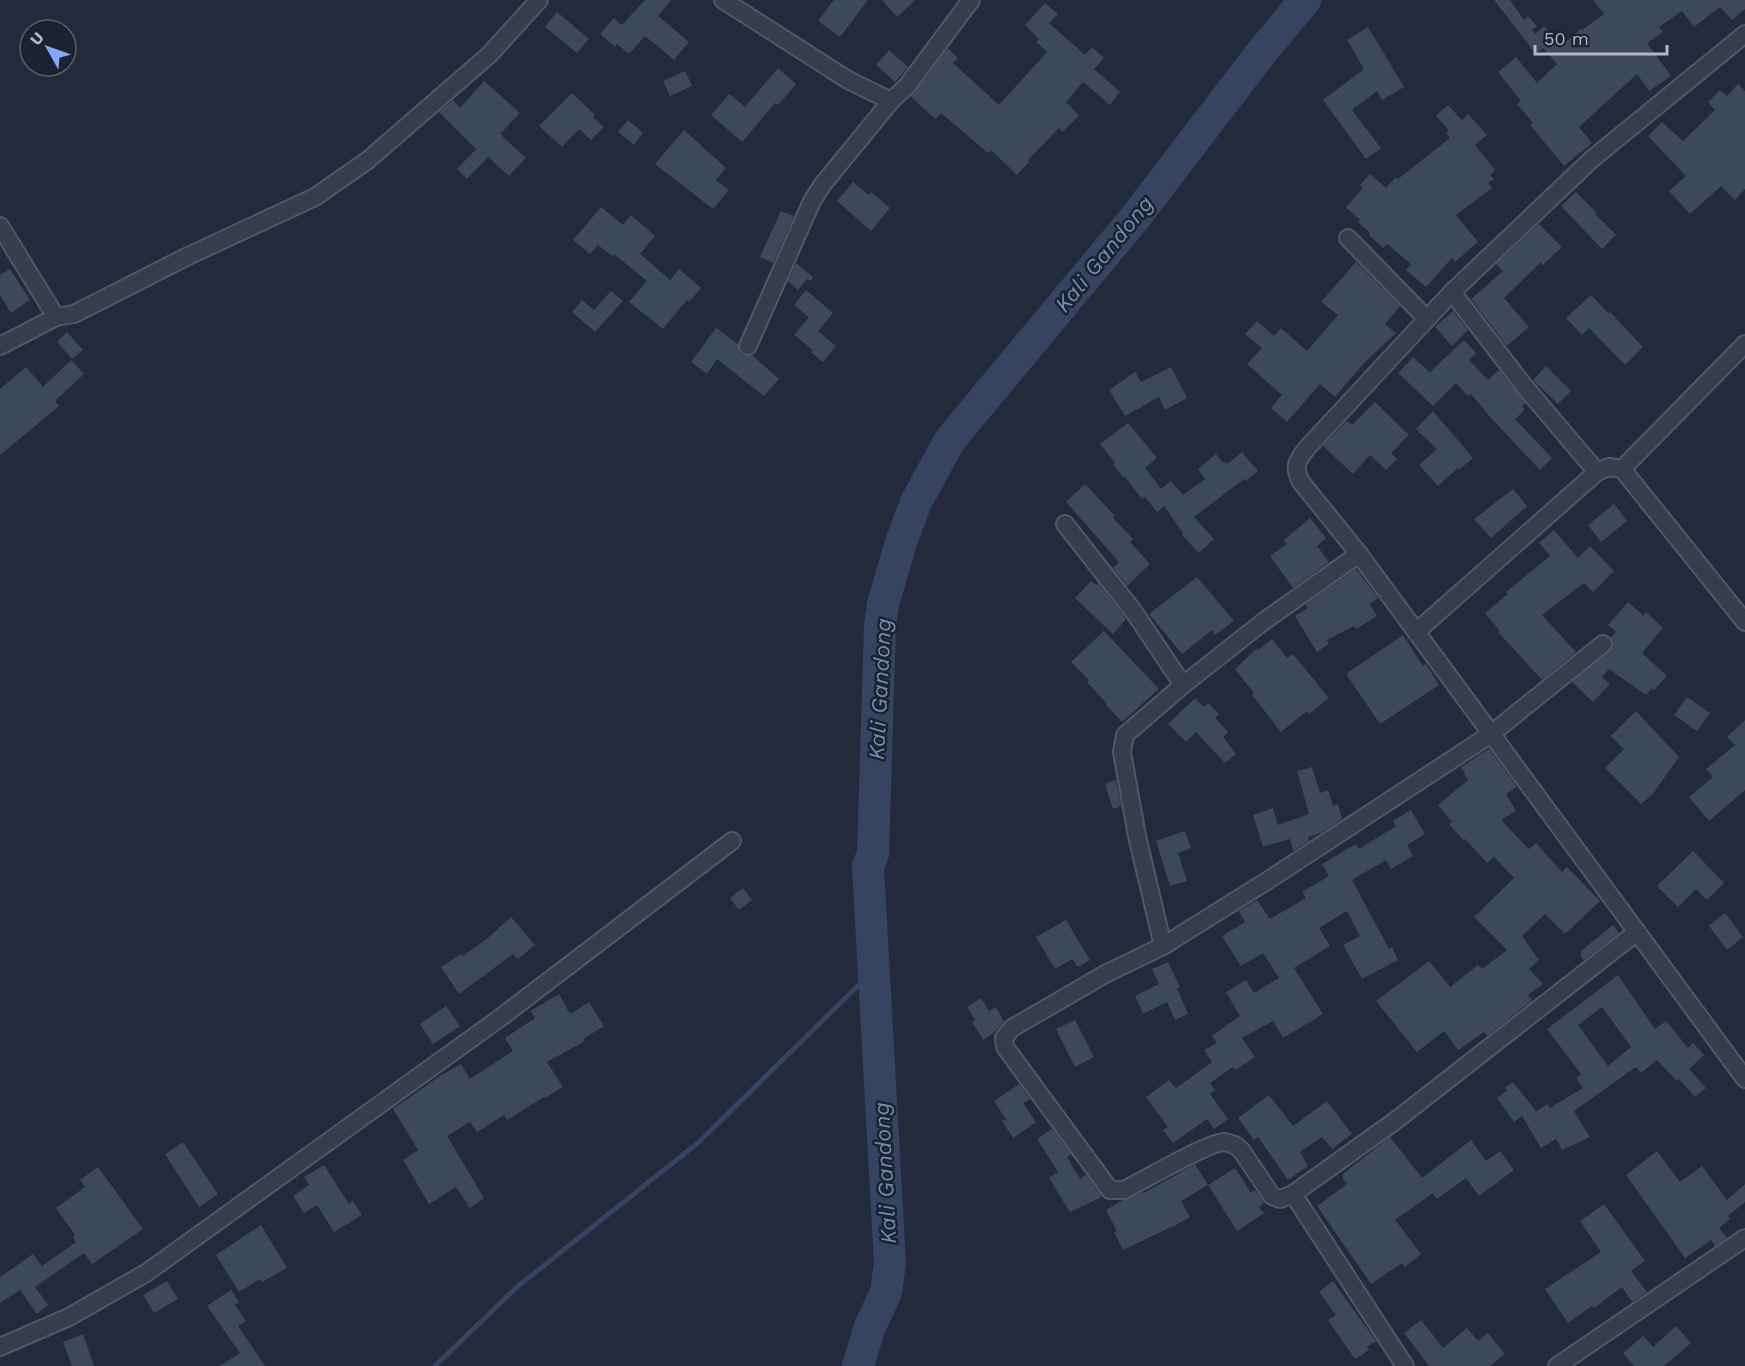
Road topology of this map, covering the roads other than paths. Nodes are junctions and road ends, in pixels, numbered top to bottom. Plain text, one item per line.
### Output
1 (539, 0) edge
2 (723, 0) edge
3 (971, 0) edge
4 (1745, 34) edge
5 (891, 101) junction
6 (0, 226) edge
7 (1348, 238) dead end
8 (1452, 292) junction
9 (56, 317) junction
10 (1427, 319) junction
11 (1745, 344) edge
12 (0, 346) edge
13 (748, 346) dead end
14 (1622, 469) junction
15 (1598, 472) junction
16 (1065, 524) dead end
17 (1359, 554) junction
18 (1745, 622) edge
19 (1416, 633) junction
20 (1604, 644) dead end
21 (1183, 685) junction
22 (1491, 734) junction
23 (732, 841) dead end
24 (1637, 932) junction
25 (1163, 946) junction
26 (1745, 1079) edge
27 (1293, 1194) junction
28 (1745, 1238) edge
29 (0, 1347) edge
30 (1405, 1366) edge
31 (1557, 1366) edge

1 - 9 street
2 - 5 street
3 - 5 street
4 - 8 street
5 - 13 street
6 - 9 street
7 - 10 street
8 - 10 street
8 - 15 street
9 - 12 street
10 - 17 street
11 - 14 street
14 - 15 street
14 - 18 street
15 - 19 street
16 - 21 street
17 - 19 street
17 - 21 street
19 - 22 street
20 - 22 street
21 - 25 street
22 - 24 street
22 - 25 street
23 - 29 street
24 - 26 street
24 - 27 street
25 - 27 street
27 - 30 street
28 - 31 street

